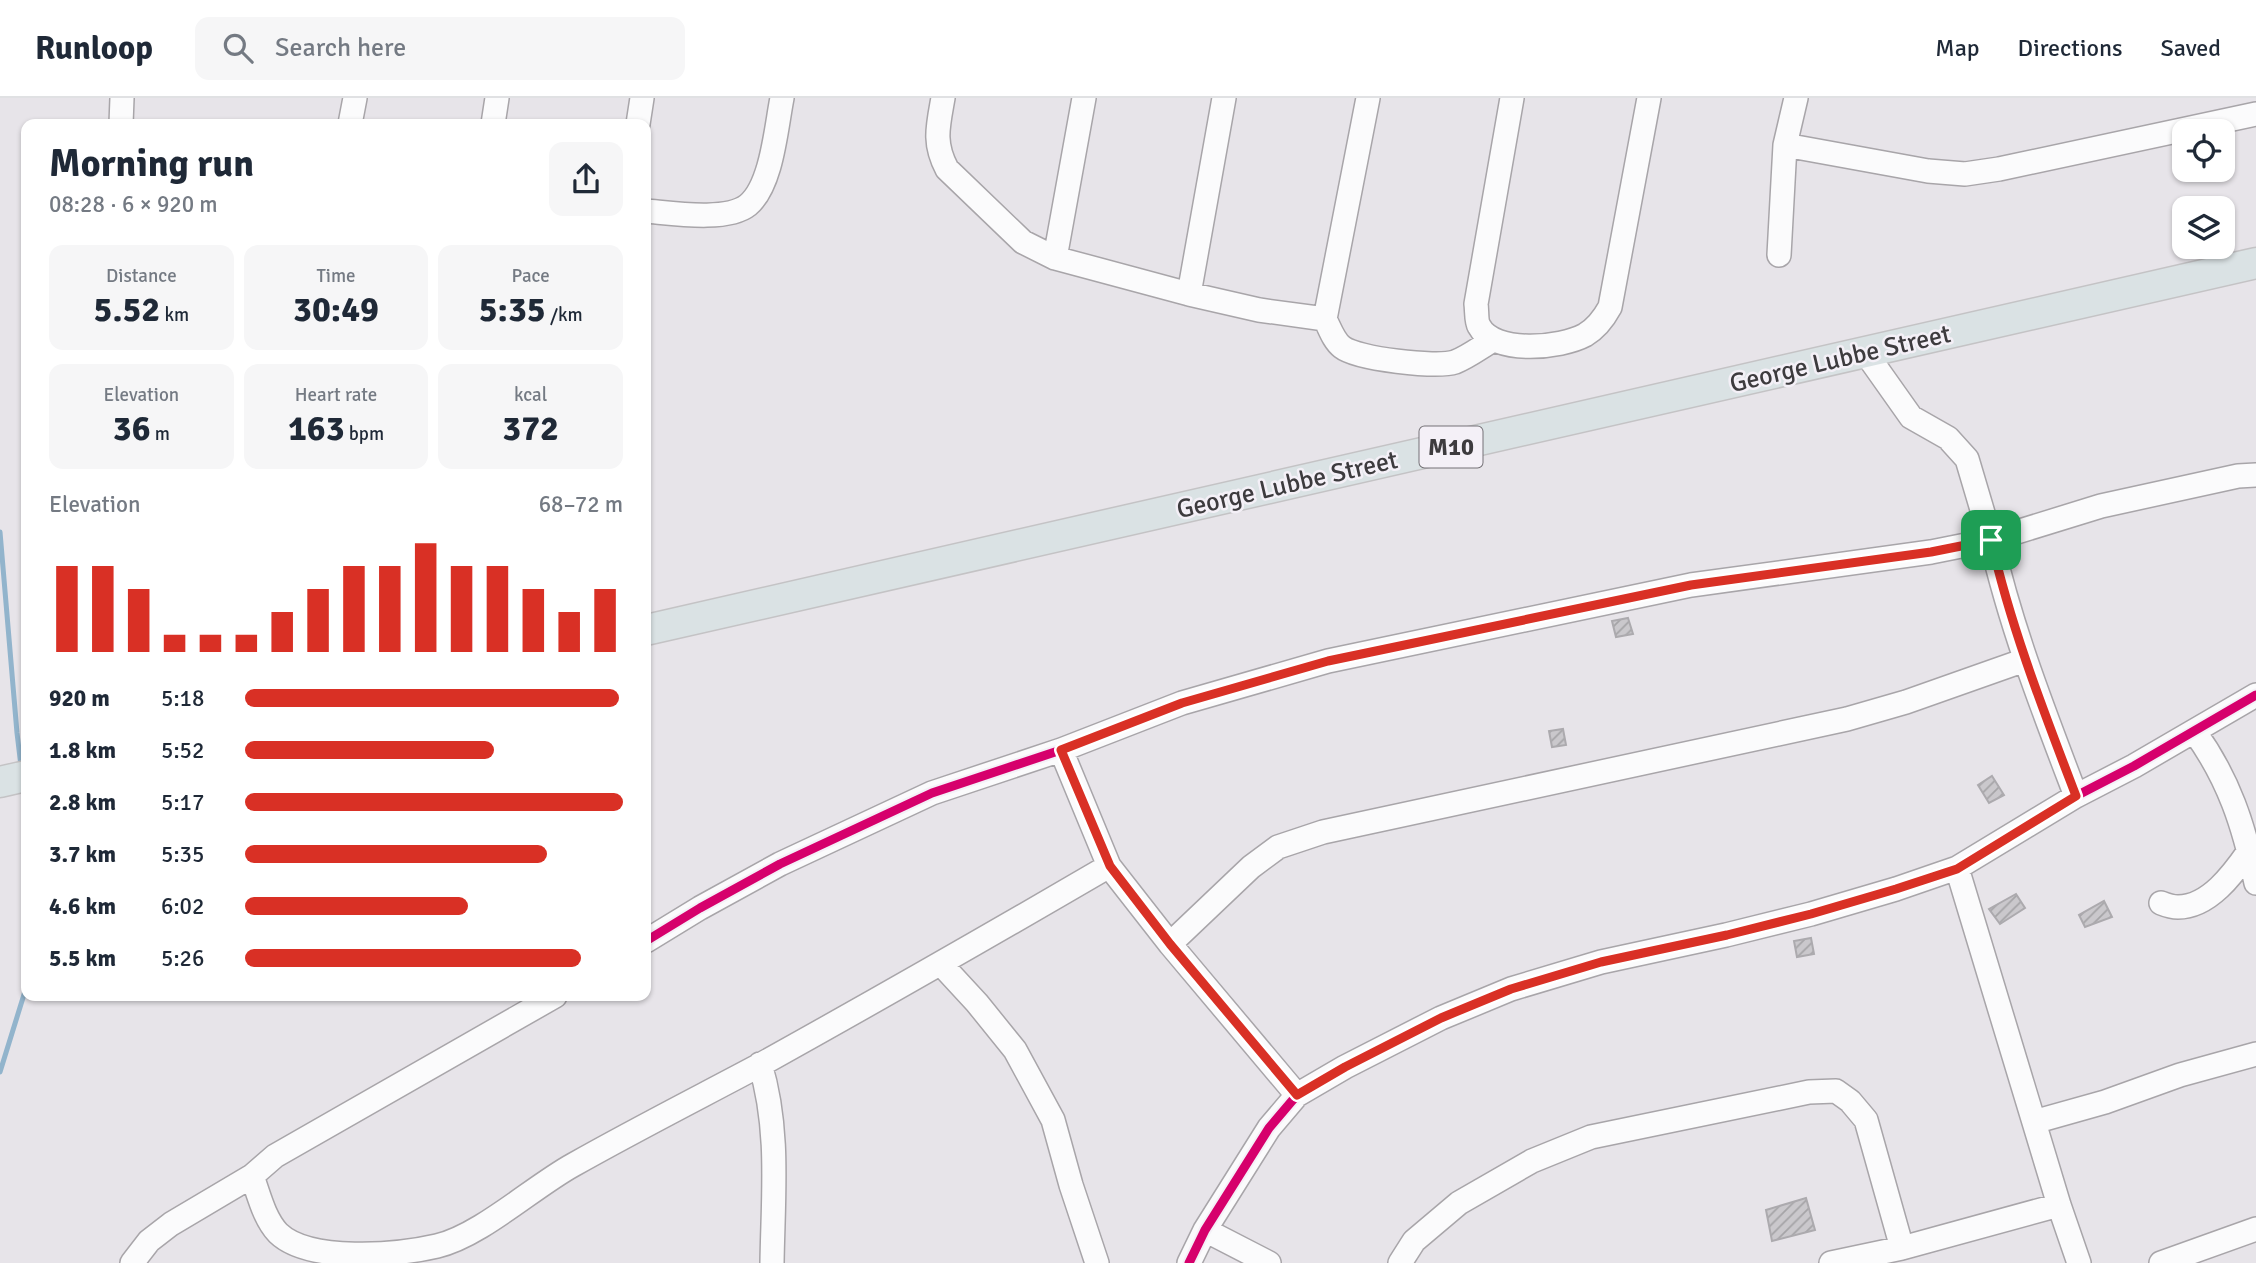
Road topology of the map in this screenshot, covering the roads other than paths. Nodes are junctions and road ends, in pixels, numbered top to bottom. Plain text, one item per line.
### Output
1 (122, 98) edge
2 (355, 98) edge
3 (497, 98) edge
4 (642, 98) edge
5 (782, 98) edge
6 (943, 98) edge
7 (1084, 98) edge
8 (1224, 98) edge
9 (1368, 98) edge
10 (1512, 98) edge
11 (1649, 98) edge
12 (1796, 98) edge
13 (2256, 114) edge
14 (121, 119) edge
15 (351, 119) edge
16 (494, 119) edge
17 (639, 119) edge
18 (1785, 145) junction
19 (651, 211) edge
20 (1779, 255) dead end
21 (1055, 258) junction
22 (2256, 263) edge
23 (1189, 294) junction
24 (1325, 319) junction
25 (1493, 340) junction
26 (1865, 352) junction
27 (2256, 475) edge
28 (1991, 540) junction
29 (651, 629) edge
30 (2025, 660) junction
31 (2256, 695) edge
32 (2193, 731) junction
33 (1061, 750) junction
34 (2076, 796) junction
35 (2249, 850) junction
36 (1110, 866) junction
37 (1957, 869) junction
38 (2256, 883) edge
39 (2161, 904) dead end
40 (651, 938) edge
41 (1170, 944) junction
42 (941, 964) junction
43 (546, 1001) edge
44 (2256, 1054) edge
45 (760, 1064) junction
46 (1297, 1095) junction
47 (2034, 1122) junction
48 (252, 1176) junction
49 (2059, 1205) junction
50 (2256, 1229) edge
51 (1205, 1230) junction
52 (1902, 1248) junction
53 (132, 1263) edge
54 (772, 1263) edge
55 (1097, 1263) edge
56 (1189, 1263) edge
57 (1269, 1263) edge
58 (1400, 1263) edge
59 (1831, 1263) edge
60 (2079, 1263) edge
61 (2161, 1263) edge

1 - 14 street
2 - 15 street
3 - 16 street
4 - 17 street
5 - 19 street
6 - 21 street
7 - 21 street
8 - 23 street
9 - 24 street
10 - 25 street
11 - 25 street
12 - 18 street
13 - 18 street
18 - 20 street
21 - 23 street
22 - 26 main road, George Lubbe Street / M10
23 - 24 street
24 - 25 street
26 - 28 street
26 - 29 main road, George Lubbe Street / M10
27 - 28 street
28 - 30 street
28 - 33 street
30 - 34 street
30 - 41 street
31 - 32 street
32 - 34 street
32 - 35 street
33 - 36 street
33 - 40 street
34 - 37 street
35 - 38 street
35 - 39 street
36 - 41 street
36 - 42 street
37 - 46 street
37 - 47 street
41 - 46 street
42 - 45 street
42 - 55 street
43 - 48 street
44 - 47 street
45 - 48 street
45 - 54 street
46 - 51 street
47 - 49 street
48 - 53 street
49 - 52 street
49 - 60 street
50 - 61 street
51 - 56 street
51 - 57 street
52 - 58 street
52 - 59 street

